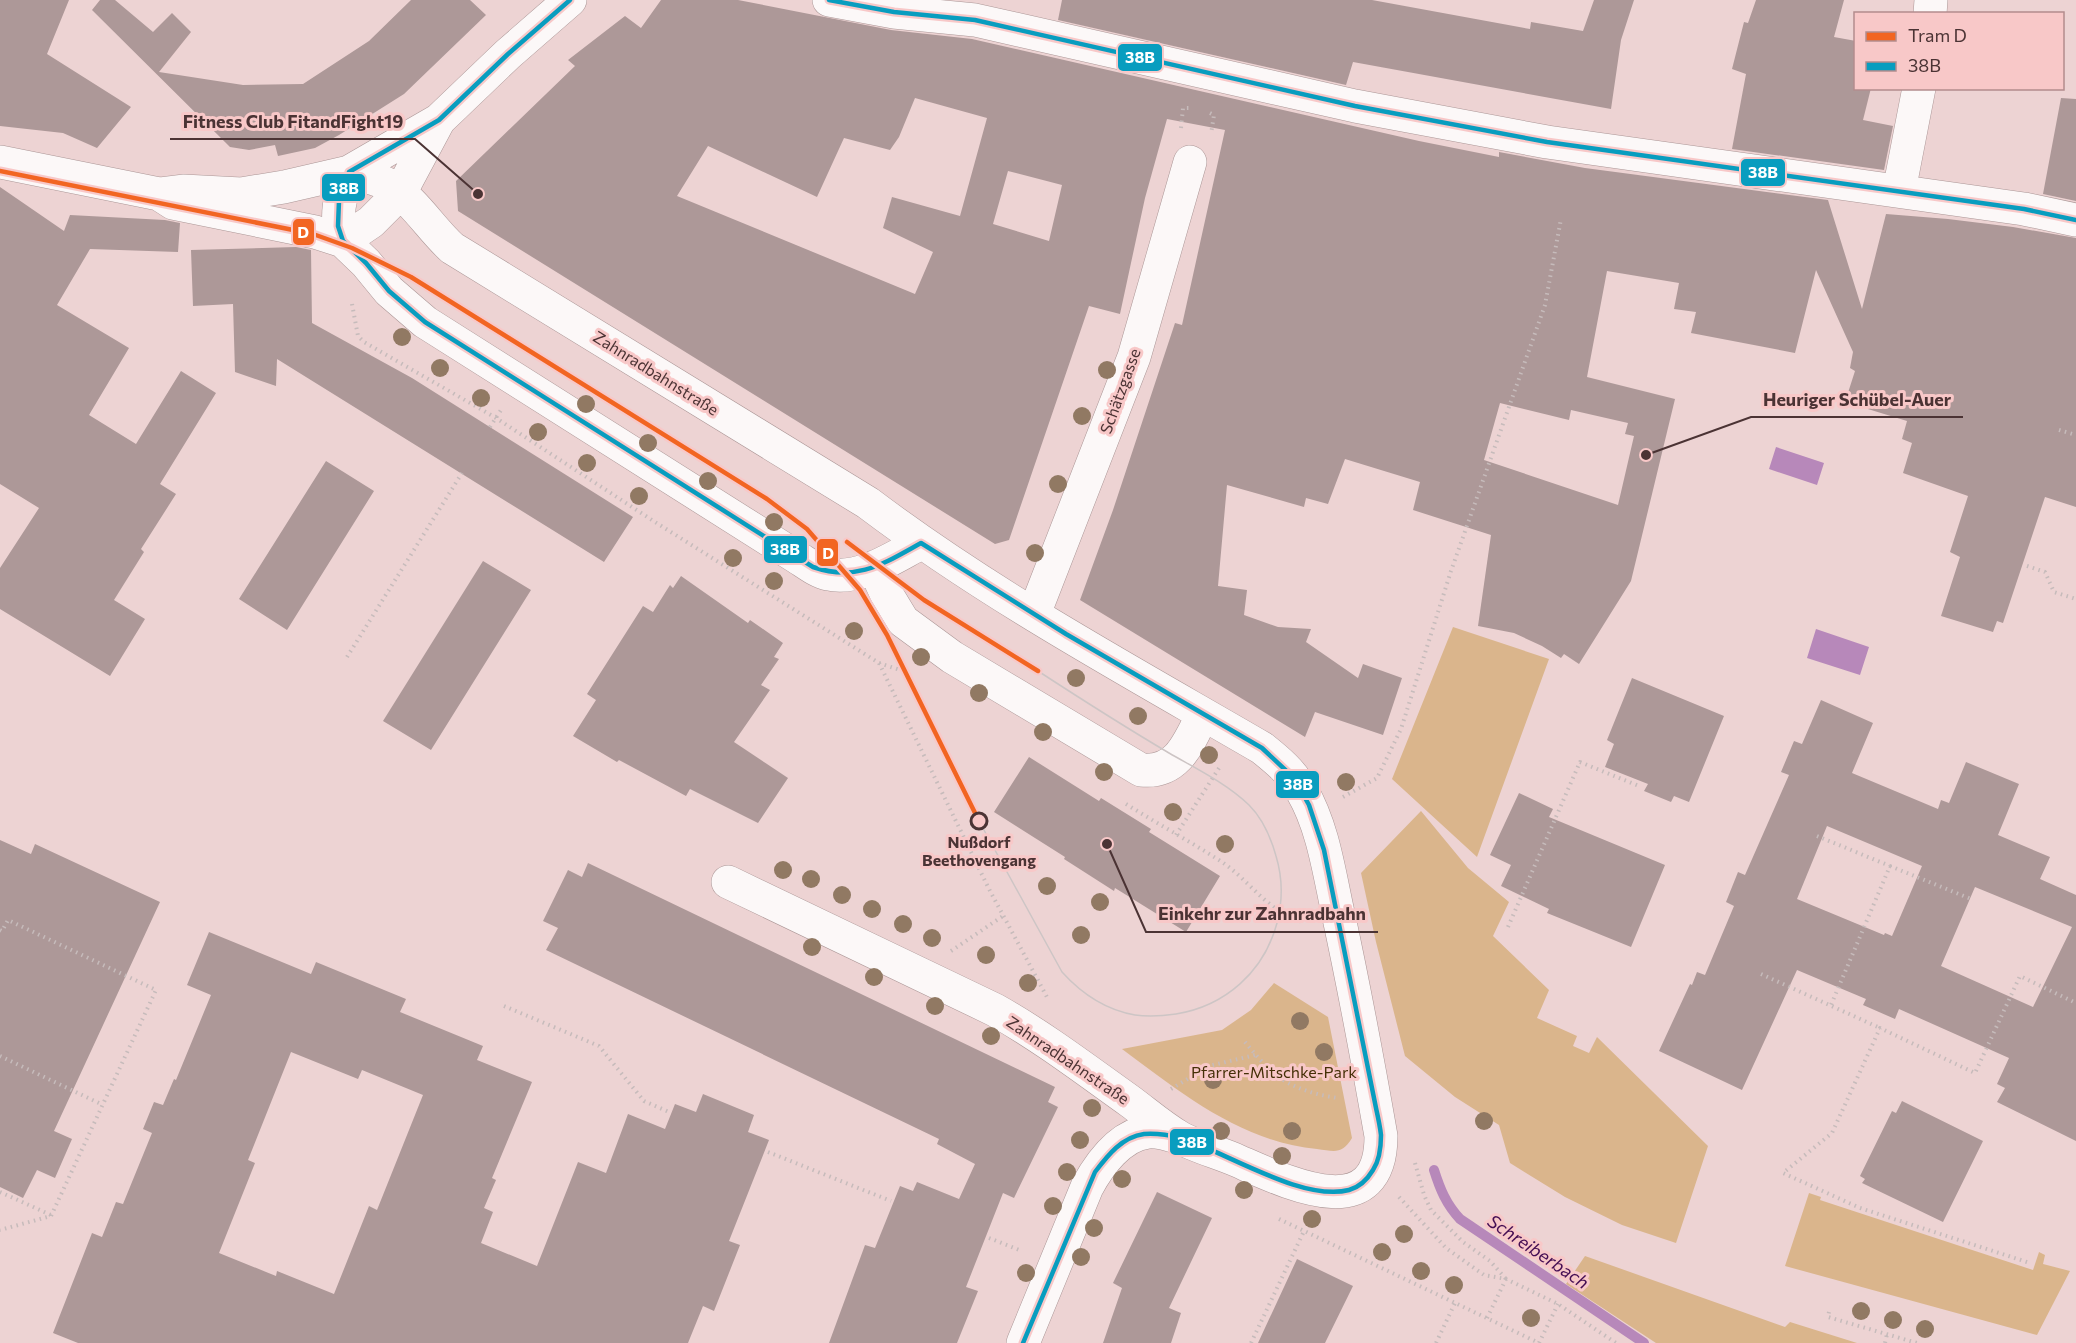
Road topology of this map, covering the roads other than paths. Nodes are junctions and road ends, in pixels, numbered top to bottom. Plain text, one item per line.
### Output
1 (570, 0) edge
2 (829, 0) edge
3 (1919, 90) edge
4 (439, 120) junction
5 (1196, 145) road end
6 (0, 162) edge
7 (349, 172) junction
8 (1899, 191) junction
9 (400, 193) junction
10 (159, 194) junction
11 (2076, 220) edge
12 (344, 241) junction
13 (921, 543) junction
14 (874, 567) junction
15 (1034, 614) junction
16 (1203, 714) junction
17 (728, 882) dead end
18 (1180, 1138) junction
19 (1023, 1343) edge

1 - 4 street
2 - 8 street
3 - 8 street
4 - 7 street
4 - 9 street
5 - 15 street, Schätzgasse
6 - 10 street
7 - 9 street, Zahnradbahnstraße
7 - 10 street
7 - 12 street
8 - 11 street
9 - 12 street
9 - 13 street, Zahnradbahnstraße
10 - 12 street
12 - 14 street
13 - 14 street
13 - 15 street, Zahnradbahnstraße
14 - 16 street
15 - 16 street, Zahnradbahnstraße
16 - 18 street, Zahnradbahnstraße
17 - 18 street, Zahnradbahnstraße
18 - 19 street

